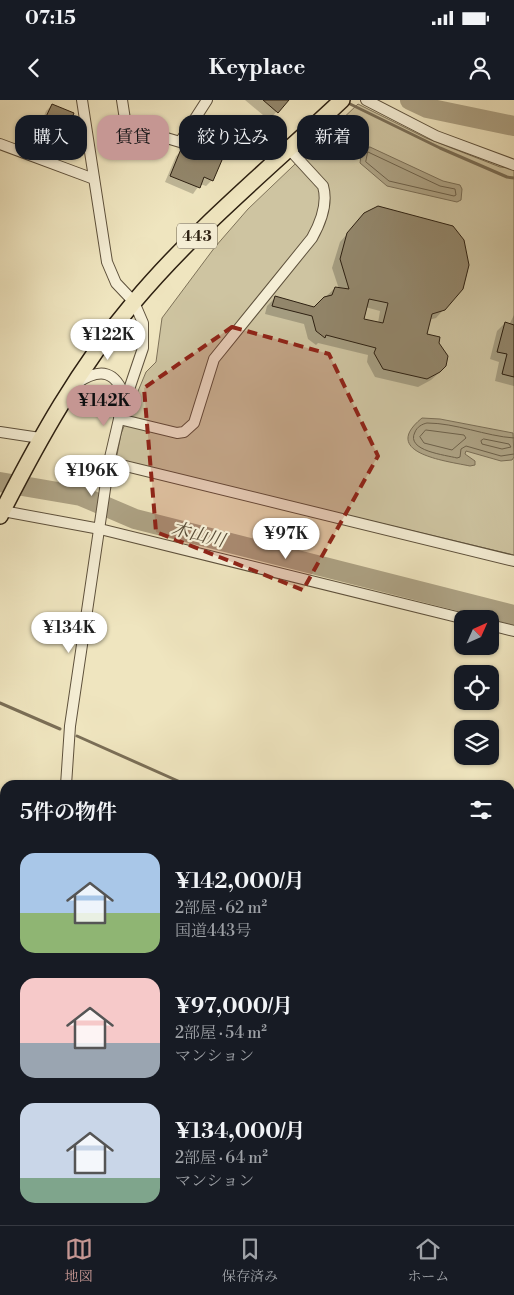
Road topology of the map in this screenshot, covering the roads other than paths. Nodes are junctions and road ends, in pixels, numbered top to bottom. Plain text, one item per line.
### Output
1 (82, 100) edge
2 (122, 100) edge
3 (207, 100) edge
4 (366, 100) edge
5 (341, 101) edge
6 (0, 144) edge
7 (289, 149) junction
8 (514, 165) edge
9 (94, 180) junction
10 (134, 302) junction
11 (73, 386) junction
12 (125, 398) junction
13 (119, 419) junction
14 (0, 432) edge
15 (38, 442) junction
16 (109, 466) junction
17 (1, 514) edge
18 (100, 529) junction
19 (514, 562) edge
20 (454, 616) edge
21 (499, 627) edge
22 (514, 631) edge
23 (66, 780) edge

1 - 9 street
2 - 3 street
4 - 8 street
5 - 7 highway, 443
6 - 9 street
7 - 10 highway, 443
7 - 13 street
9 - 10 street
10 - 11 highway, 443
10 - 12 street
11 - 12 street
11 - 15 highway, 443
12 - 13 street
13 - 16 street
14 - 15 street
15 - 17 highway, 443
16 - 18 street
16 - 19 street
17 - 18 street
18 - 20 street
18 - 23 street
21 - 22 street

